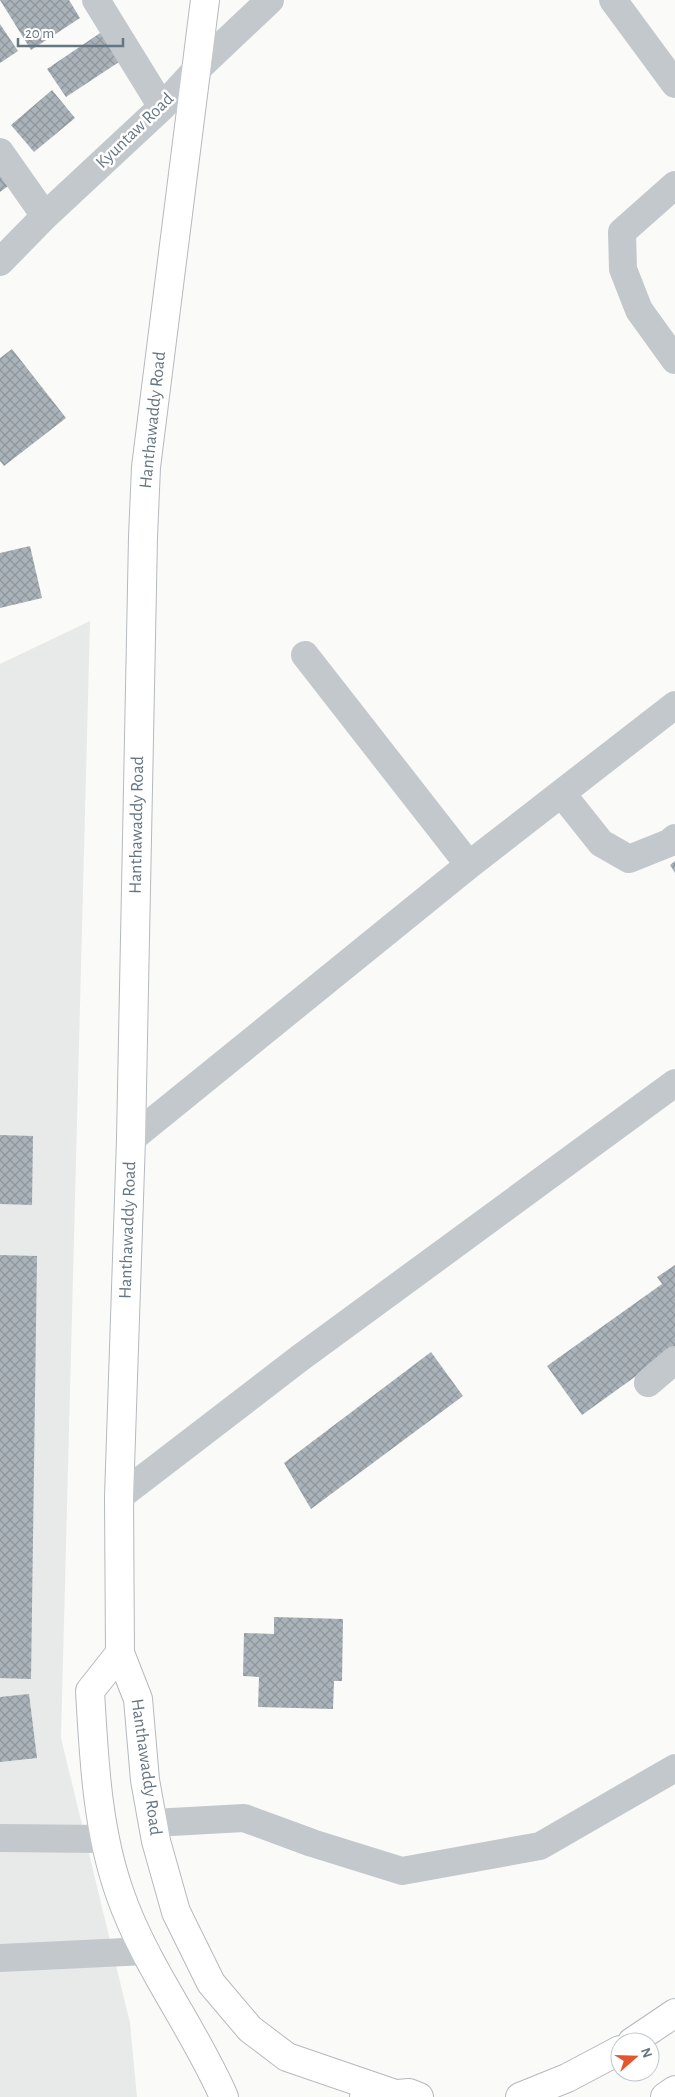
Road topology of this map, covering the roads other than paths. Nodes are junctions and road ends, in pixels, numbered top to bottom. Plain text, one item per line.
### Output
1 (96, 0) edge
2 (205, 0) edge
3 (270, 0) edge
4 (613, 0) edge
5 (196, 70) junction
6 (675, 84) edge
7 (162, 107) junction
8 (0, 152) edge
9 (675, 185) edge
10 (45, 216) junction
11 (0, 262) edge
12 (675, 360) edge
13 (305, 655) dead end
14 (675, 705) edge
15 (562, 794) junction
16 (675, 838) edge
17 (469, 865) junction
18 (675, 1084) edge
19 (131, 1139) junction
20 (675, 1360) edge
21 (648, 1383) dead end
22 (120, 1498) junction
23 (120, 1653) junction
24 (675, 1768) edge
25 (153, 1823) junction
26 (0, 1838) edge
27 (105, 1839) junction
28 (146, 1951) junction
29 (0, 1958) edge
30 (675, 2013) edge
31 (647, 2032) edge
32 (610, 2055) edge
33 (675, 2090) edge
34 (414, 2095) edge
35 (224, 2097) edge
36 (364, 2097) edge
37 (520, 2097) edge
38 (665, 2097) edge

1 - 7 street
2 - 5 main road, Hanthawaddy Road
3 - 5 street, Kyuntaw Road
4 - 6 street
5 - 7 street, Kyuntaw Road
5 - 19 main road, Hanthawaddy Road
7 - 10 street, Kyuntaw Road
8 - 10 street
9 - 12 street
10 - 11 street, Kyuntaw Road
13 - 17 street
14 - 15 street
15 - 16 street
15 - 17 street
17 - 19 street
18 - 22 street
19 - 22 main road, Hanthawaddy Road
20 - 21 street
22 - 23 main road, Hanthawaddy Road
23 - 25 main road, Hanthawaddy Road
23 - 27 main road
24 - 25 street
25 - 34 main road, Hanthawaddy Road
26 - 27 street
27 - 28 main road
28 - 29 street
28 - 35 main road
30 - 31 main road
32 - 37 main road
33 - 38 main road
34 - 36 main road

